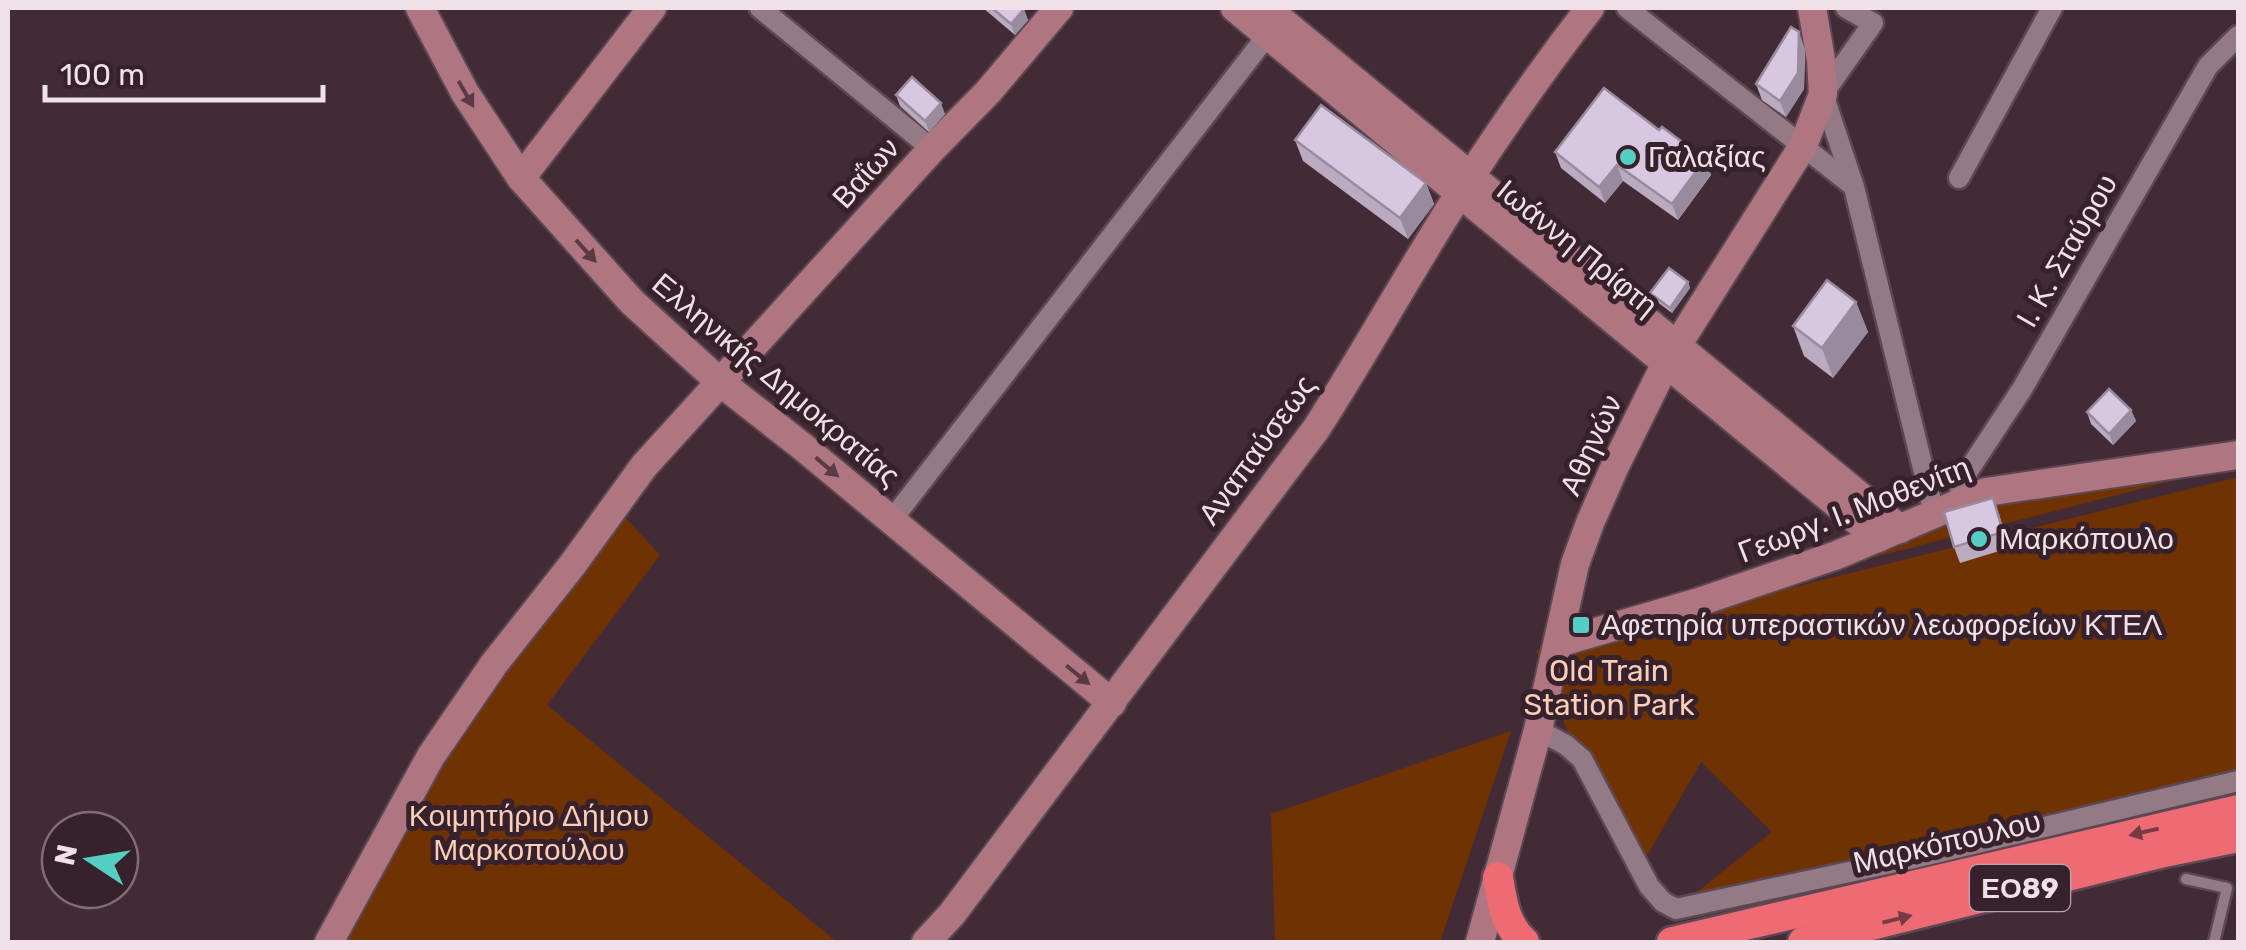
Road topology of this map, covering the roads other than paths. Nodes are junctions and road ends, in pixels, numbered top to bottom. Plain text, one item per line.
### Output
1 (420, 8) edge
2 (652, 8) edge
3 (760, 8) edge
4 (1059, 8) edge
5 (1235, 8) edge
6 (1590, 8) edge
7 (1627, 8) edge
8 (1812, 8) edge
9 (1846, 8) edge
10 (2052, 8) edge
11 (1271, 20) edge
12 (2238, 36) edge
13 (1823, 94) junction
14 (1802, 146) junction
15 (932, 149) junction
16 (520, 178) junction
17 (1959, 178) dead end
18 (1465, 185) junction
19 (1854, 186) junction
20 (1672, 354) junction
21 (720, 382) junction
22 (2238, 455) edge
23 (1946, 508) junction
24 (890, 520) junction
25 (1889, 533) junction
26 (1558, 643) junction
27 (1112, 703) junction
28 (1538, 730) junction
29 (2238, 780) edge
30 (2238, 810) edge
31 (2238, 836) edge
32 (1498, 877) junction
33 (2186, 879) dead end
34 (952, 914) junction
35 (329, 942) edge
36 (926, 942) edge
37 (940, 942) edge
38 (1480, 942) edge
39 (1524, 942) edge
40 (1672, 942) edge
41 (1803, 942) edge
42 (2214, 942) edge

1 -> 16 main road, Ελληνικής Δημοκρατίας
2 - 16 main road
3 - 15 street
4 - 15 main road, Βαΐων
5 - 11 main road, Ιωάννη Πρίφτη
6 - 18 main road, Αναπαύσεως
7 - 14 street
8 - 13 main road, Αθηνών
9 - 13 street
10 - 17 street
11 - 18 main road, Ιωάννη Πρίφτη
11 - 18 main road, Ιωάννη Πρίφτη
11 - 24 street
12 - 23 street, Ι. Κ. Σταύρου
13 - 14 main road, Αθηνών
13 - 19 street
14 - 19 street
14 - 20 main road, Αθηνών
15 - 21 main road, Βαΐων
16 -> 21 main road, Ελληνικής Δημοκρατίας
18 - 20 main road, Ιωάννη Πρίφτη
18 - 27 main road, Αναπαύσεως
19 - 23 street
20 - 25 main road, Ιωάννη Πρίφτη
20 - 26 main road, Αθηνών
21 -> 24 main road, Ελληνικής Δημοκρατίας
21 - 35 main road, Βαΐων
22 - 23 main road, Γεωργ. Ι. Μοθενίτη
23 - 25 main road, Γεωργ. Ι. Μοθενίτη
24 -> 27 main road, Ελληνικής Δημοκρατίας
25 - 26 main road, Γεωργ. Ι. Μοθενίτη
26 - 28 main road, Αθηνών
27 - 34 main road, Αναπαύσεως
28 - 29 street
28 - 32 main road, Αθηνών
30 -> 40 highway, Μαρκόπουλου / ΕΟ89
41 -> 31 highway, Μαρκόπουλου / ΕΟ89
32 - 38 main road, Αθηνών
32 - 39 highway
33 - 42 lane
34 - 36 main road, Αναπαύσεως
34 - 37 main road, Αναπαύσεως

